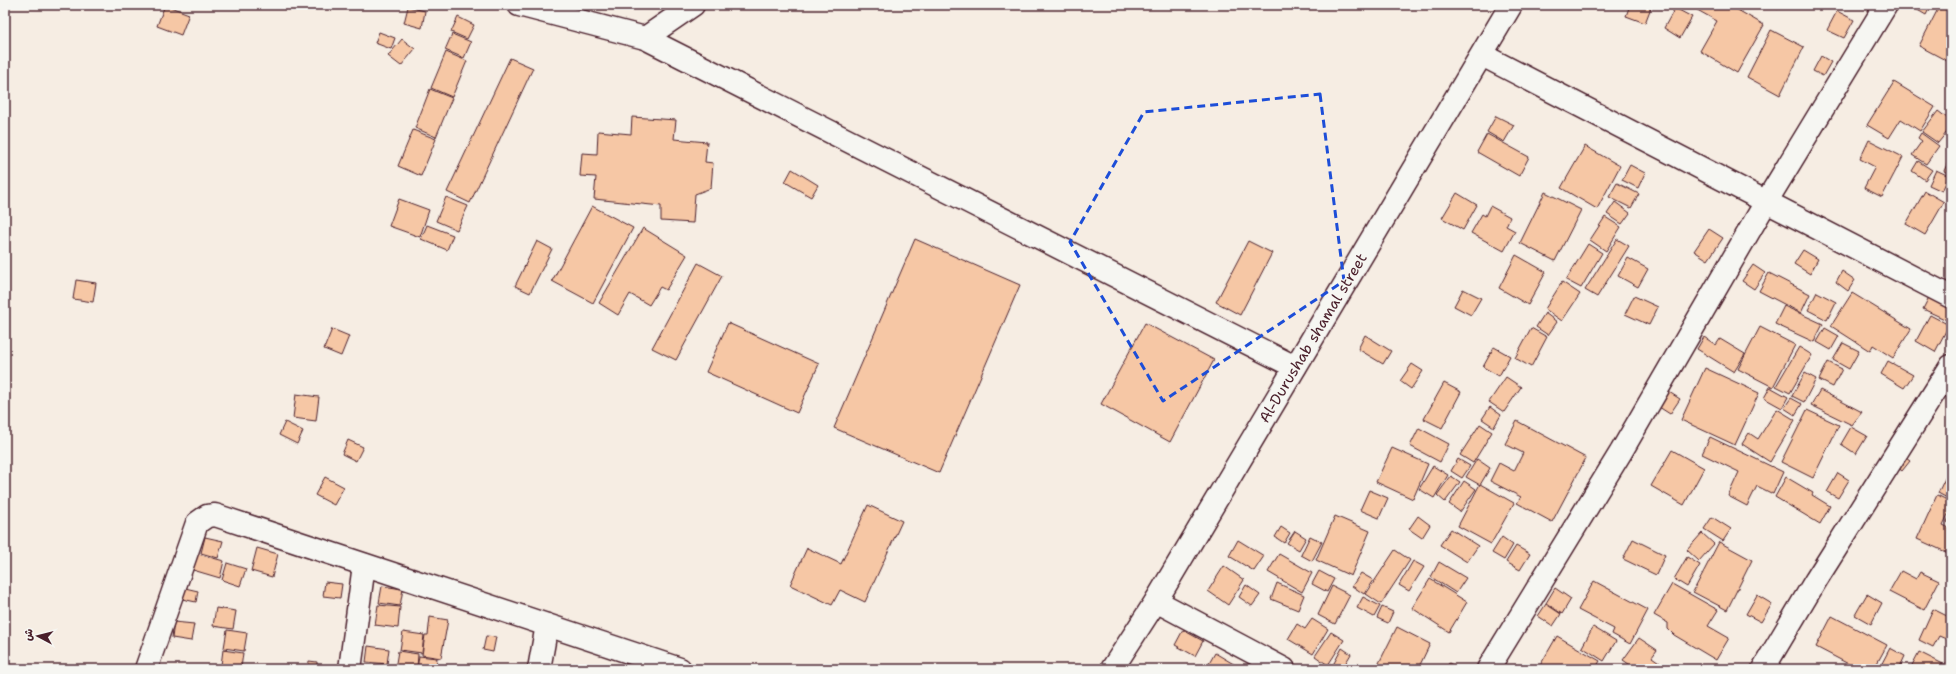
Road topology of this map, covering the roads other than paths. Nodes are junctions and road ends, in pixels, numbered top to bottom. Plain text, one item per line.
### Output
1 (519, 5) edge
2 (692, 5) edge
3 (1511, 5) edge
4 (1886, 5) edge
5 (645, 38) junction
6 (1482, 55) junction
7 (1766, 202) junction
8 (1951, 297) edge
9 (1951, 366) edge
10 (1296, 367) junction
11 (364, 565) junction
12 (1156, 601) junction
13 (547, 625) junction
14 (146, 669) edge
15 (350, 669) edge
16 (539, 669) edge
17 (680, 669) edge
18 (1112, 669) edge
19 (1284, 669) edge
20 (1488, 669) edge
21 (1763, 669) edge

1 - 5 street
2 - 5 street
3 - 6 street, Al-Durushab shamal street
4 - 7 street
5 - 10 street
6 - 7 street
6 - 10 street, Al-Durushab shamal street
7 - 8 street
7 - 20 street
9 - 21 street
10 - 12 street, Al-Durushab shamal street
11 - 13 street
11 - 14 street
11 - 15 street
12 - 18 street, Al-Durushab shamal street
12 - 19 street
13 - 16 street
13 - 17 street

